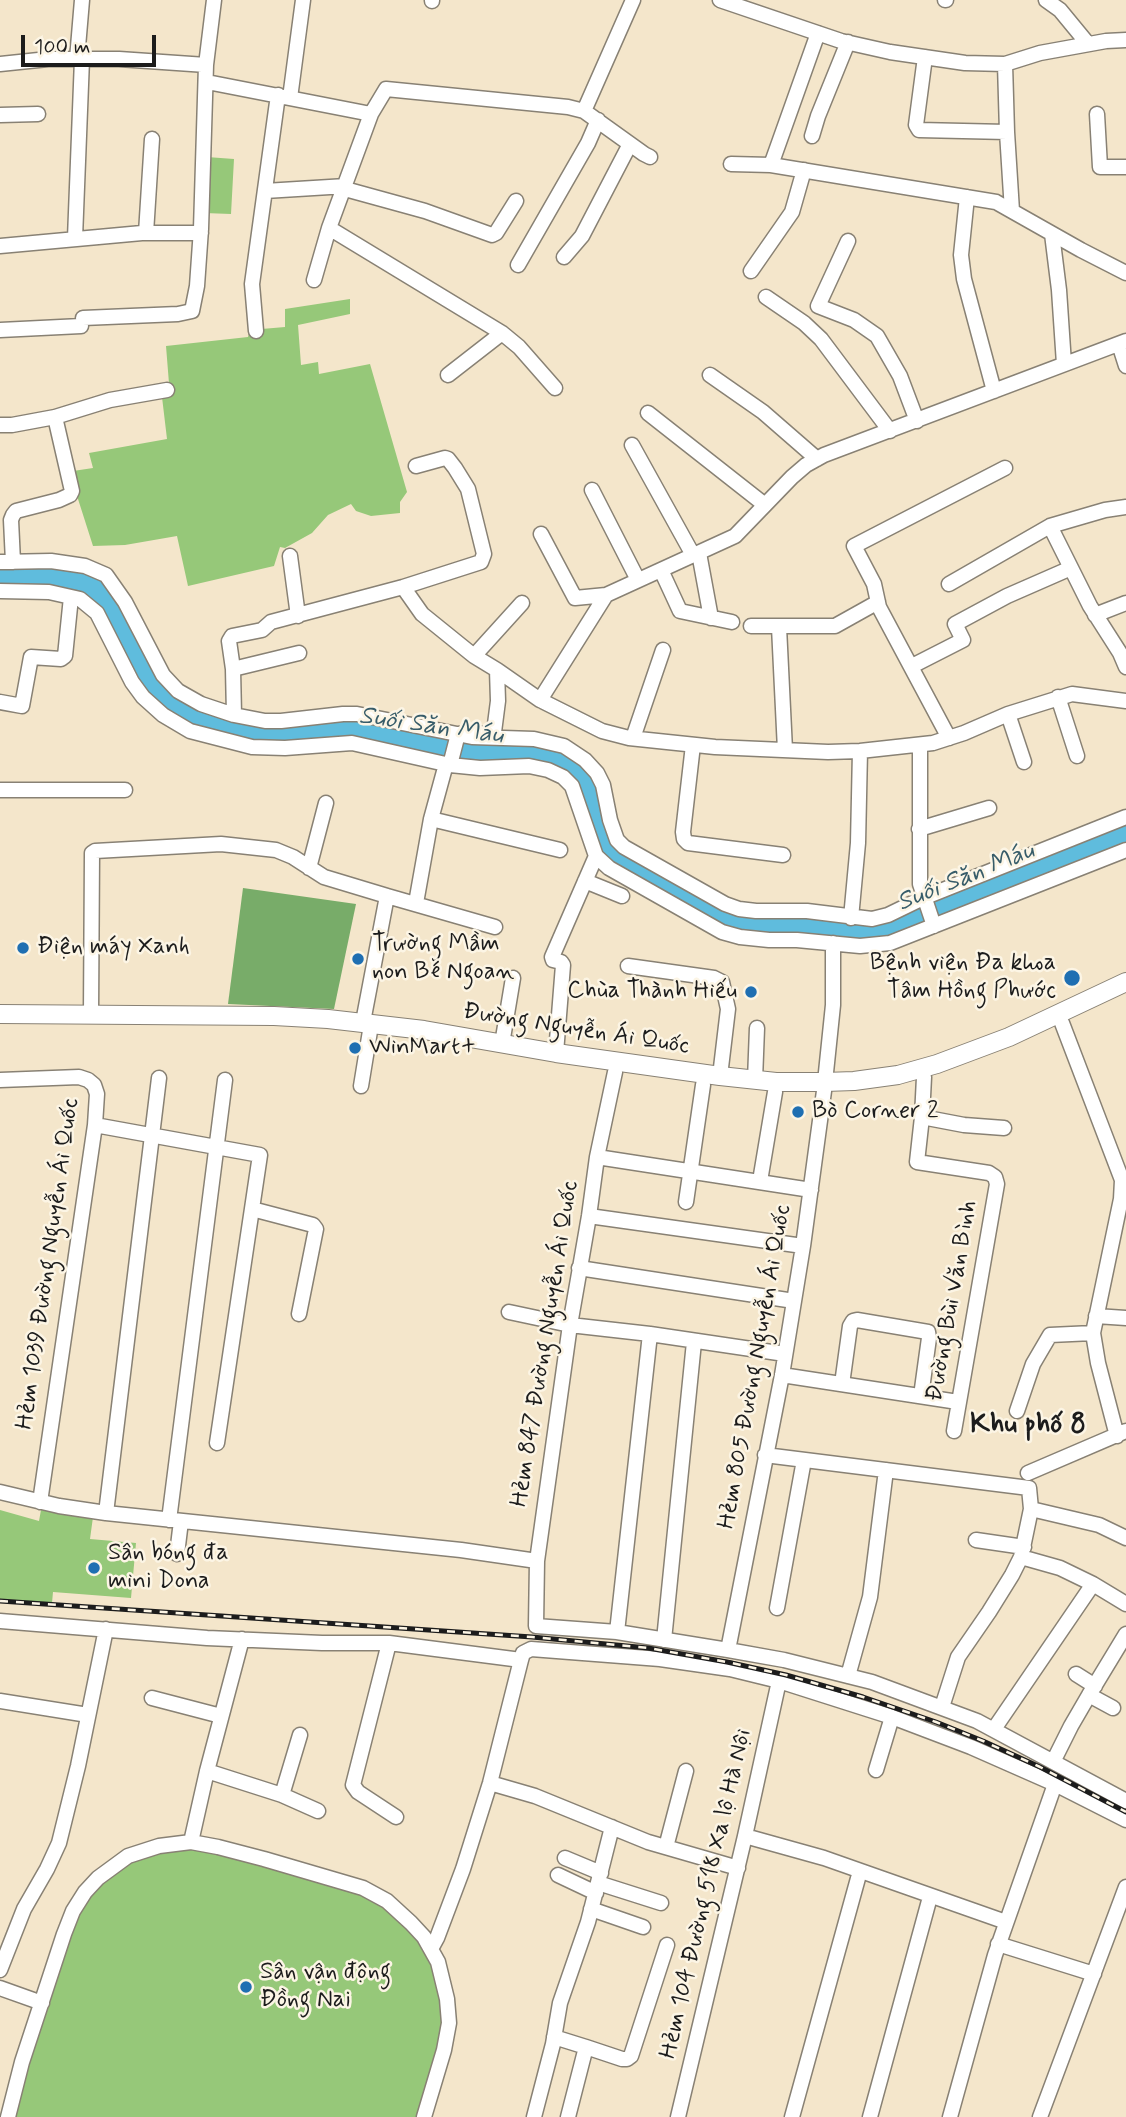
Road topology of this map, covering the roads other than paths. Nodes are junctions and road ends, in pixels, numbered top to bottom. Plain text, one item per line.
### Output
1 (82, 0) edge
2 (214, 0) edge
3 (303, 0) edge
4 (633, 0) edge
5 (720, 0) edge
6 (1046, 0) edge
7 (818, 33) junction
8 (1126, 40) edge
9 (848, 42) junction
10 (1088, 44) junction
11 (925, 57) junction
12 (79, 59) junction
13 (0, 64) edge
14 (1005, 64) junction
15 (206, 65) junction
16 (207, 82) junction
17 (284, 97) junction
18 (584, 111) junction
19 (38, 114) dead end
20 (371, 114) junction
21 (1097, 114) dead end
22 (0, 115) edge
23 (598, 120) junction
24 (1007, 132) junction
25 (812, 136) dead end
26 (152, 139) dead end
27 (630, 144) junction
28 (650, 157) dead end
29 (730, 164) dead end
30 (771, 165) junction
31 (1126, 167) edge
32 (804, 170) junction
33 (345, 188) junction
34 (265, 191) junction
35 (967, 197) junction
36 (516, 201) dead end
37 (1012, 211) junction
38 (329, 228) junction
39 (146, 233) junction
40 (201, 233) junction
41 (1052, 234) junction
42 (75, 238) junction
43 (848, 241) dead end
44 (0, 247) edge
45 (564, 257) dead end
46 (518, 265) dead end
47 (751, 271) dead end
48 (1126, 273) edge
49 (314, 280) dead end
50 (766, 297) dead end
51 (0, 330) edge
52 (256, 331) dead end
53 (502, 333) junction
54 (1122, 342) edge
55 (1064, 364) junction
56 (1126, 366) edge
57 (448, 375) dead end
58 (709, 375) dead end
59 (555, 387) dead end
60 (167, 390) dead end
61 (994, 391) junction
62 (648, 412) dead end
63 (55, 416) junction
64 (917, 421) junction
65 (0, 425) edge
66 (890, 431) junction
67 (632, 445) dead end
68 (817, 458) junction
69 (416, 466) dead end
70 (1005, 468) dead end
71 (592, 490) dead end
72 (765, 505) junction
73 (1126, 507) edge
74 (1050, 526) junction
75 (541, 534) dead end
76 (696, 554) junction
77 (290, 556) dead end
78 (7, 562) edge
79 (1071, 568) junction
80 (661, 570) junction
81 (638, 580) junction
82 (949, 584) dead end
83 (403, 587) junction
84 (0, 591) edge
85 (606, 595) junction
86 (71, 597) junction
87 (878, 602) junction
88 (522, 603) dead end
89 (1126, 603) edge
90 (1095, 615) junction
91 (298, 616) junction
92 (711, 618) junction
93 (732, 622) dead end
94 (751, 626) dead end
95 (779, 627) junction
96 (1121, 647) edge
97 (663, 650) dead end
98 (299, 653) dead end
99 (474, 656) junction
100 (912, 666) junction
101 (1126, 667) edge
102 (233, 669) junction
103 (497, 670) junction
104 (1058, 697) junction
105 (540, 700) junction
106 (1126, 701) edge
107 (0, 702) edge
108 (234, 715) junction
109 (1008, 715) junction
110 (458, 734) junction
111 (633, 738) junction
112 (949, 738) junction
113 (693, 745) junction
114 (920, 746) junction
115 (785, 750) junction
116 (860, 751) junction
117 (1077, 756) dead end
118 (1024, 762) dead end
119 (448, 765) junction
120 (0, 790) edge
121 (125, 790) dead end
122 (326, 803) dead end
123 (989, 808) dead end
124 (1126, 817) edge
125 (431, 819) junction
126 (919, 829) junction
127 (560, 850) dead end
128 (1126, 850) edge
129 (783, 855) dead end
130 (596, 856) junction
131 (309, 868) junction
132 (585, 881) junction
133 (387, 896) junction
134 (622, 896) dead end
135 (923, 898) junction
136 (416, 903) junction
137 (851, 918) junction
138 (934, 926) junction
139 (495, 927) dead end
140 (832, 943) junction
141 (628, 966) dead end
142 (513, 978) dead end
143 (1126, 982) edge
144 (1126, 993) edge
145 (0, 1014) edge
146 (91, 1014) junction
147 (0, 1022) edge
148 (1062, 1023) junction
149 (366, 1027) junction
150 (757, 1028) dead end
151 (502, 1044) junction
152 (556, 1053) junction
153 (615, 1072) junction
154 (924, 1073) junction
155 (720, 1076) junction
156 (159, 1078) dead end
157 (0, 1080) edge
158 (225, 1080) dead end
159 (755, 1080) junction
160 (703, 1085) junction
161 (360, 1086) dead end
162 (824, 1087) junction
163 (775, 1092) junction
164 (922, 1117) junction
165 (96, 1125) junction
166 (1004, 1128) dead end
167 (153, 1135) junction
168 (216, 1146) junction
169 (597, 1157) junction
170 (691, 1171) junction
171 (1124, 1180) edge
172 (760, 1181) junction
173 (811, 1190) junction
174 (685, 1202) dead end
175 (252, 1209) junction
176 (589, 1216) junction
177 (803, 1246) junction
178 (579, 1268) junction
179 (794, 1300) junction
180 (509, 1312) dead end
181 (299, 1314) dead end
182 (1096, 1316) junction
183 (1126, 1318) edge
184 (569, 1325) junction
185 (650, 1334) junction
186 (1093, 1334) junction
187 (694, 1342) junction
188 (785, 1354) junction
189 (782, 1375) junction
190 (842, 1384) junction
191 (921, 1395) junction
192 (958, 1402) junction
193 (1017, 1411) dead end
194 (954, 1431) dead end
195 (1121, 1433) edge
196 (217, 1443) dead end
197 (765, 1455) junction
198 (804, 1460) junction
199 (886, 1470) junction
200 (1028, 1474) dead end
201 (0, 1492) edge
202 (40, 1502) junction
203 (1031, 1509) junction
204 (106, 1513) junction
205 (175, 1520) junction
206 (1126, 1538) edge
207 (976, 1540) dead end
208 (1022, 1552) junction
209 (177, 1554) dead end
210 (537, 1561) junction
211 (1094, 1584) junction
212 (1126, 1604) edge
213 (777, 1608) dead end
214 (0, 1621) edge
215 (106, 1629) junction
216 (617, 1632) junction
217 (1126, 1634) edge
218 (242, 1639) junction
219 (664, 1640) junction
220 (389, 1643) junction
221 (728, 1650) junction
222 (521, 1660) junction
223 (1076, 1674) dead end
224 (848, 1676) junction
225 (779, 1681) junction
226 (1092, 1691) junction
227 (152, 1698) dead end
228 (0, 1701) edge
229 (942, 1707) junction
230 (1113, 1707) dead end
231 (88, 1715) junction
232 (222, 1716) junction
233 (892, 1717) junction
234 (994, 1730) junction
235 (300, 1735) dead end
236 (1053, 1762) junction
237 (876, 1770) dead end
238 (207, 1771) junction
239 (686, 1771) dead end
240 (490, 1783) junction
241 (1055, 1784) junction
242 (282, 1795) junction
243 (1126, 1801) edge
244 (318, 1811) dead end
245 (396, 1817) dead end
246 (1126, 1820) edge
247 (612, 1827) junction
248 (745, 1836) junction
249 (191, 1842) junction
250 (666, 1847) junction
251 (565, 1858) dead end
252 (738, 1868) junction
253 (860, 1871) junction
254 (558, 1875) dead end
255 (598, 1883) junction
256 (1126, 1886) edge
257 (930, 1897) junction
258 (661, 1903) dead end
259 (592, 1909) junction
260 (1006, 1922) junction
261 (643, 1927) dead end
262 (998, 1944) junction
263 (667, 1945) dead end
264 (431, 1949) junction
265 (0, 1970) edge
266 (1094, 1974) junction
267 (0, 1989) edge
268 (43, 2003) junction
269 (554, 2037) junction
270 (586, 2048) junction
271 (8, 2117) edge
272 (425, 2117) edge
273 (534, 2117) edge
274 (568, 2117) edge
275 (677, 2117) edge
276 (792, 2117) edge
277 (870, 2117) edge
278 (950, 2117) edge
279 (1040, 2117) edge

1 - 12 street
2 - 15 street
3 - 17 street
4 - 18 street
5 - 7 street
6 - 10 street
7 - 9 street
7 - 30 street
8 - 10 street
9 - 11 street
9 - 25 street
10 - 14 street
11 - 14 street
11 - 24 street
12 - 13 street
12 - 15 street
12 - 42 street
14 - 24 street
15 - 16 street
16 - 17 street
16 - 40 street
17 - 20 street
17 - 34 street
18 - 20 street
18 - 23 street
19 - 22 street
20 - 33 street
21 - 31 street
23 - 27 street
23 - 46 street
24 - 37 street
26 - 39 street
27 - 28 street
27 - 45 street
29 - 30 street
30 - 32 street
32 - 35 street
32 - 47 street
33 - 34 street
33 - 36 street
33 - 38 street
34 - 52 street
35 - 37 street
35 - 61 street
37 - 41 street
38 - 49 street
38 - 53 street
39 - 40 street
39 - 42 street
40 - 51 street
41 - 48 street
41 - 55 street
42 - 44 street
43 - 64 street
50 - 66 street
53 - 57 street
53 - 59 street
54 - 55 street
54 - 56 street
55 - 61 street
58 - 68 street
60 - 63 street
61 - 64 street
62 - 72 street
63 - 65 street
63 - 78 street
64 - 66 street
66 - 68 street
67 - 76 street
68 - 72 street
69 - 83 street
70 - 87 street
71 - 81 street
72 - 76 street
73 - 74 street
74 - 79 street
74 - 82 street
75 - 85 street
76 - 80 street
76 - 92 street
77 - 91 street
78 - 108 street
79 - 90 street
79 - 100 street
80 - 81 street
80 - 92 street
81 - 85 street
83 - 91 street
83 - 99 street
84 - 86 street
85 - 105 street
86 - 107 street
86 - 119 street
87 - 95 street
87 - 100 street
88 - 99 street
89 - 90 street
90 - 96 street
91 - 102 street
92 - 93 street
94 - 95 street
95 - 115 street
96 - 101 street
97 - 111 street
98 - 102 street
99 - 103 street
100 - 112 street
102 - 108 street
103 - 105 street
103 - 110 street
104 - 106 street
104 - 109 street
104 - 117 street
105 - 111 street
108 - 110 street
109 - 112 street
109 - 118 street
110 - 119 street
110 - 137 street
111 - 113 street
112 - 114 street
113 - 115 street
113 - 129 street
114 - 116 street
114 - 126 street
115 - 116 street
116 - 137 street
119 - 125 street
119 - 130 street
120 - 121 street
122 - 131 street
123 - 126 street
124 - 135 street
125 - 127 street
125 - 136 street
126 - 135 street
128 - 138 street
130 - 132 street
130 - 140 street
131 - 133 street
131 - 146 street
132 - 134 street
132 - 152 street
133 - 136 street
133 - 149 street
135 - 137 street
135 - 138 street
136 - 139 street
138 - 140 street
140 - 162 street, Hẻm 805 Đường Nguyễn Ái Quốc
141 - 155 street
142 - 151 street
143 - 154 main road, Đường Nguyễn Ái Quốc
144 - 148 main road, Đường Nguyễn Ái Quốc
145 - 146 main road, Đường Nguyễn Ái Quốc
146 - 149 main road, Đường Nguyễn Ái Quốc
147 - 149 main road, Đường Nguyễn Ái Quốc
148 - 154 main road, Đường Nguyễn Ái Quốc
148 - 171 street
149 - 151 main road, Đường Nguyễn Ái Quốc
149 - 153 main road, Đường Nguyễn Ái Quốc
149 - 161 street
150 - 159 street
151 - 152 main road, Đường Nguyễn Ái Quốc
152 - 155 main road, Đường Nguyễn Ái Quốc
153 - 160 main road, Đường Nguyễn Ái Quốc
153 - 169 street, Hẻm 847 Đường Nguyễn Ái Quốc
154 - 162 main road, Đường Nguyễn Ái Quốc
154 - 164 street, Đường Bùi Văn Bình
155 - 159 main road, Đường Nguyễn Ái Quốc
156 - 167 street
157 - 165 street, Hẻm 1039 Đường Nguyễn Ái Quốc
158 - 168 street
159 - 162 main road, Đường Nguyễn Ái Quốc
160 - 163 main road, Đường Nguyễn Ái Quốc
160 - 170 street
162 - 163 main road, Đường Nguyễn Ái Quốc
162 - 173 street, Hẻm 805 Đường Nguyễn Ái Quốc
163 - 172 street
164 - 166 street
164 - 192 street, Đường Bùi Văn Bình
165 - 167 street
165 - 202 street, Hẻm 1039 Đường Nguyễn Ái Quốc
167 - 168 street
167 - 204 street
168 - 175 street
168 - 205 street
169 - 170 street
169 - 176 street, Hẻm 847 Đường Nguyễn Ái Quốc
170 - 172 street
170 - 174 street
171 - 182 street
172 - 173 street
173 - 177 street, Hẻm 805 Đường Nguyễn Ái Quốc
175 - 181 street
175 - 196 street
176 - 177 street
176 - 178 street, Hẻm 847 Đường Nguyễn Ái Quốc
177 - 179 street, Hẻm 805 Đường Nguyễn Ái Quốc
178 - 179 street
178 - 184 street, Hẻm 847 Đường Nguyễn Ái Quốc
179 - 188 street, Hẻm 805 Đường Nguyễn Ái Quốc
180 - 184 street
182 - 183 street
182 - 186 street
184 - 185 street
184 - 210 street, Hẻm 847 Đường Nguyễn Ái Quốc
185 - 187 street
185 - 216 street
186 - 193 street
186 - 195 street
187 - 188 street
187 - 219 street
188 - 189 street, Hẻm 805 Đường Nguyễn Ái Quốc
189 - 190 street
189 - 197 street, Hẻm 805 Đường Nguyễn Ái Quốc
190 - 191 street
190 - 191 street
191 - 192 street
192 - 194 street, Đường Bùi Văn Bình
195 - 200 street
197 - 198 street
197 - 221 street, Hẻm 805 Đường Nguyễn Ái Quốc
198 - 199 street
198 - 213 street
199 - 203 street
199 - 224 street
201 - 202 street
202 - 204 street
203 - 206 street
203 - 208 street
204 - 205 street
205 - 209 street
205 - 210 street
207 - 208 street
208 - 211 street
208 - 229 street
210 - 216 street, Hẻm 847 Đường Nguyễn Ái Quốc
211 - 212 street
211 - 234 street
214 - 215 street
215 - 218 street
215 - 231 street
216 - 219 street
217 - 226 street
218 - 220 street
218 - 232 street
219 - 221 street
220 - 222 street
220 - 245 street
221 - 224 street
222 - 225 street
222 - 240 street
223 - 226 street
224 - 229 street
225 - 233 street
225 - 248 street, Hẻm 104 Đường 518 Xa lộ Hà Nội
226 - 230 street
226 - 236 street
227 - 232 street
228 - 231 street
229 - 234 street
231 - 265 street
232 - 238 street
233 - 237 street
233 - 241 street
234 - 236 street
235 - 242 street
236 - 243 street
238 - 242 street
238 - 249 street
239 - 250 street
240 - 247 street
240 - 264 street
241 - 246 street
241 - 260 street
242 - 244 street
247 - 250 street
247 - 255 street
248 - 252 street, Hẻm 104 Đường 518 Xa lộ Hà Nội
248 - 253 street
249 - 264 street
249 - 268 street
250 - 252 street
251 - 255 street
252 - 275 street, Hẻm 104 Đường 518 Xa lộ Hà Nội
253 - 257 street
253 - 276 street
254 - 255 street
255 - 258 street
255 - 259 street
256 - 266 street
257 - 260 street
257 - 277 street
259 - 261 street
259 - 269 street
260 - 262 street
262 - 266 street
262 - 278 street
263 - 270 street
264 - 272 street
266 - 279 street
267 - 268 street
268 - 271 street
269 - 270 street
269 - 273 street
270 - 274 street

